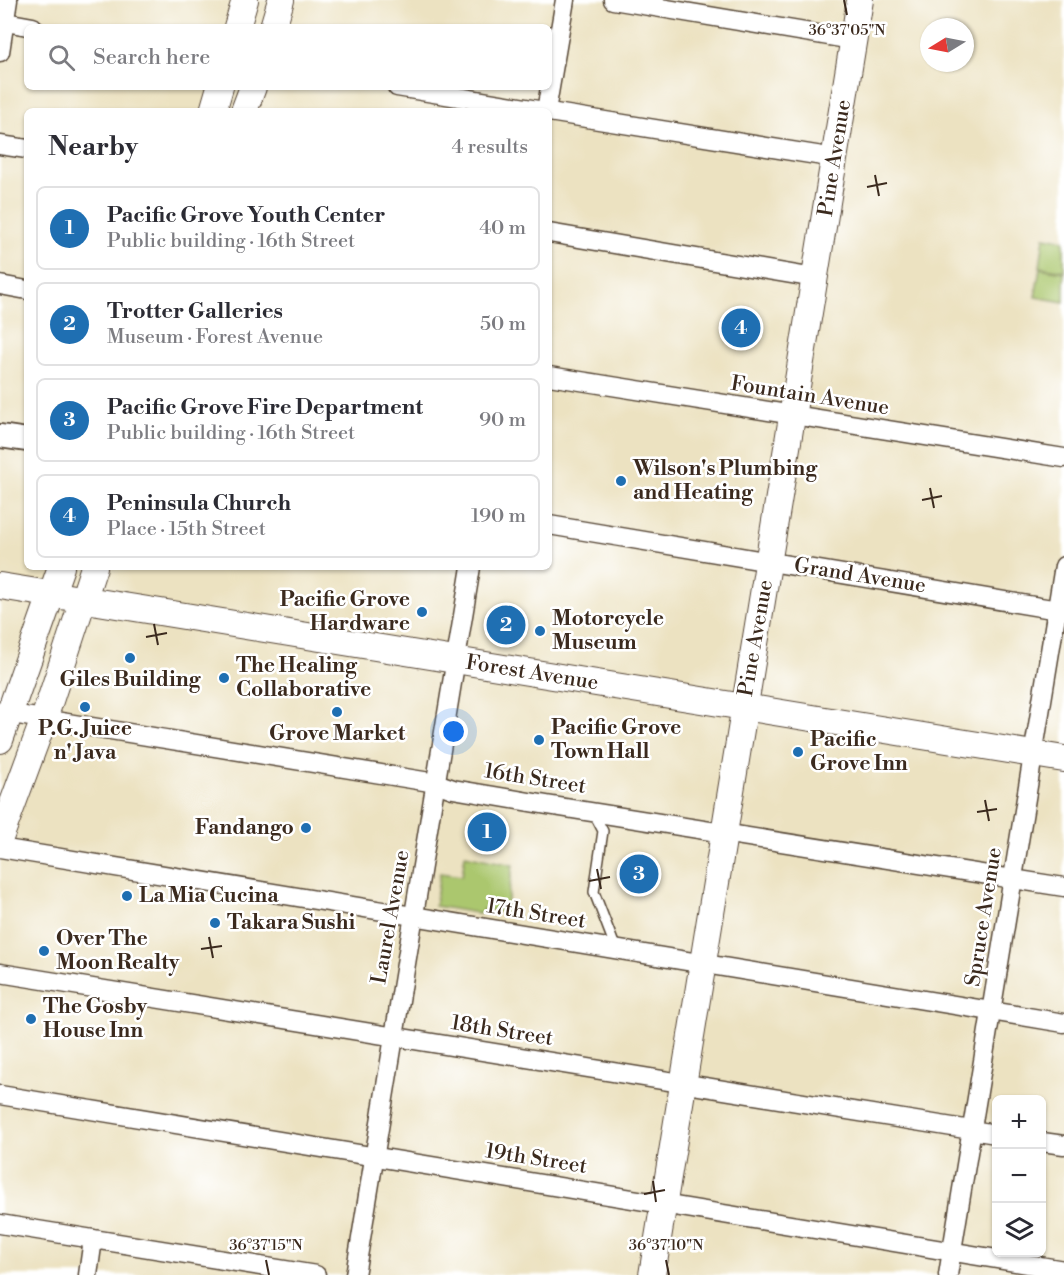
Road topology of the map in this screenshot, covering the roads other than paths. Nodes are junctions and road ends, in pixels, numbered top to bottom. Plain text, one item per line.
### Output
1 (8, 0) edge
2 (244, 0) edge
3 (281, 0) edge
4 (565, 0) edge
5 (613, 0) edge
6 (860, 0) edge
7 (2, 22) edge
8 (238, 24) edge
9 (274, 24) edge
10 (24, 26) edge
11 (854, 40) junction
12 (0, 52) edge
13 (552, 76) edge
14 (219, 90) edge
15 (252, 90) edge
16 (416, 90) edge
17 (550, 90) edge
18 (214, 108) edge
19 (245, 108) edge
20 (527, 108) edge
21 (547, 108) edge
22 (552, 112) edge
23 (0, 145) edge
24 (24, 149) edge
25 (835, 158) junction
26 (552, 234) edge
27 (815, 278) junction
28 (0, 285) edge
29 (24, 289) edge
30 (552, 376) edge
31 (792, 416) junction
32 (0, 436) edge
33 (24, 440) edge
34 (1064, 458) edge
35 (552, 525) edge
36 (769, 561) junction
37 (1064, 566) edge
38 (60, 570) edge
39 (93, 570) edge
40 (471, 570) edge
41 (0, 586) edge
42 (51, 594) junction
43 (82, 600) junction
44 (1060, 610) edge
45 (456, 660) junction
46 (744, 708) junction
47 (5, 713) edge
48 (44, 719) junction
49 (0, 740) edge
50 (1033, 754) junction
51 (1064, 759) edge
52 (436, 783) junction
53 (592, 811) junction
54 (723, 832) junction
55 (0, 838) edge
56 (0, 848) edge
57 (1012, 878) junction
58 (1064, 887) edge
59 (415, 917) junction
60 (615, 949) junction
61 (702, 964) junction
62 (0, 973) edge
63 (992, 1012) junction
64 (1064, 1023) edge
65 (394, 1036) junction
66 (683, 1084) junction
67 (0, 1095) edge
68 (972, 1130) junction
69 (992, 1133) edge
70 (1046, 1143) edge
71 (1064, 1145) edge
72 (374, 1155) junction
73 (663, 1203) junction
74 (0, 1224) edge
75 (93, 1239) junction
76 (952, 1250) junction
77 (1064, 1270) edge
78 (88, 1275) edge
79 (316, 1275) edge
80 (355, 1275) edge
81 (652, 1275) edge
82 (948, 1275) edge

1 - 7 street
2 - 8 main road
3 - 9 main road
4 - 13 street
5 - 11 street
6 - 11 main road, Pine Avenue
7 - 10 street
7 - 12 street
11 - 25 main road, Pine Avenue
14 - 18 main road
15 - 19 main road
16 - 20 street
17 - 21 street
22 - 25 street
23 - 24 street
25 - 27 main road, Pine Avenue
26 - 27 street
27 - 31 main road, Pine Avenue
28 - 29 street
30 - 31 street, Fountain Avenue
31 - 34 street, Fountain Avenue
31 - 36 main road, Pine Avenue
32 - 33 street
35 - 36 street, Grand Avenue
36 - 44 street, Grand Avenue
36 - 46 main road, Pine Avenue
37 - 44 street, Spruce Avenue
38 - 42 main road
39 - 43 main road
40 - 45 street, Laurel Avenue
41 - 42 main road, Forest Avenue
42 - 43 main road, Forest Avenue
42 - 47 main road
43 - 45 main road, Forest Avenue
43 - 48 main road
44 - 50 street, Spruce Avenue
45 - 46 main road, Forest Avenue
45 - 52 street, Laurel Avenue
46 - 50 main road, Forest Avenue
46 - 54 main road, Pine Avenue
47 - 48 street, 16th Street
47 - 49 main road
48 - 52 street, 16th Street
48 - 55 main road
50 - 51 main road, Forest Avenue
50 - 57 street, Spruce Avenue
52 - 53 street, 16th Street
52 - 59 street, Laurel Avenue
53 - 54 street, 16th Street
53 - 60 lane
54 - 57 street, 16th Street
54 - 61 main road, Pine Avenue
56 - 59 street, 17th Street
57 - 58 street, 16th Street
57 - 63 street, Spruce Avenue
59 - 60 street, 17th Street
59 - 65 street, Laurel Avenue
60 - 61 street, 17th Street
61 - 63 street, 17th Street
61 - 66 main road, Pine Avenue
62 - 65 street, 18th Street
63 - 64 street, 17th Street
63 - 68 street, Spruce Avenue
65 - 66 street, 18th Street
65 - 72 street, Laurel Avenue
66 - 68 street, 18th Street
66 - 73 main road, Pine Avenue
67 - 72 street, 19th Street
68 - 69 street, 18th Street
68 - 76 street, Spruce Avenue
70 - 71 street
72 - 73 street, 19th Street
72 - 80 street, Laurel Avenue
73 - 76 street, 19th Street
73 - 81 main road, Pine Avenue
74 - 75 street
75 - 78 street
75 - 79 street
76 - 77 street, 19th Street
76 - 82 street, Spruce Avenue

